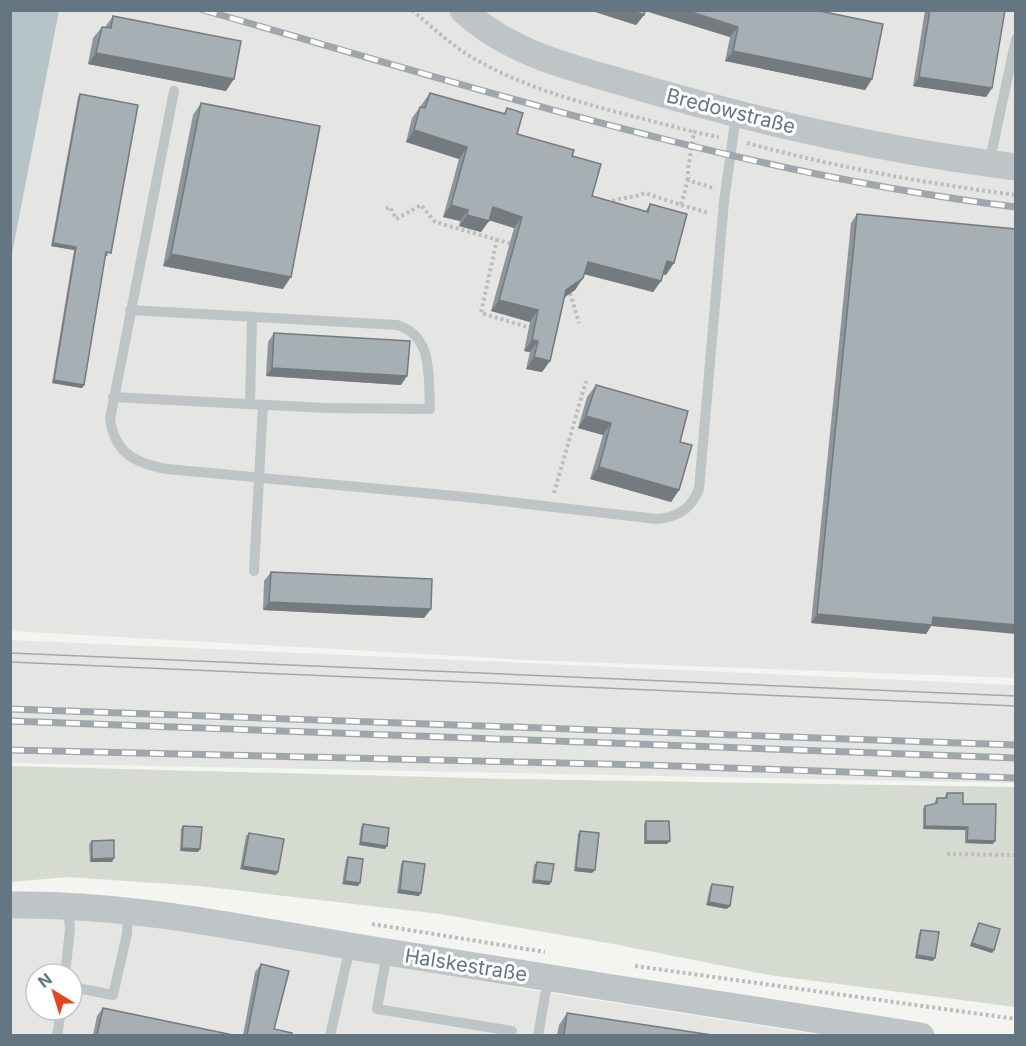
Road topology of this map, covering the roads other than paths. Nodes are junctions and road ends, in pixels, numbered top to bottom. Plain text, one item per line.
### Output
1 (463, 10) edge
2 (1016, 39) edge
3 (174, 91) dead end
4 (734, 128) junction
5 (989, 164) junction
6 (1016, 167) edge
7 (130, 310) junction
8 (252, 318) junction
9 (113, 397) junction
10 (250, 404) junction
11 (263, 405) junction
12 (260, 478) junction
13 (254, 571) dead end
14 (68, 904) junction
15 (10, 906) edge
16 (128, 909) junction
17 (350, 946) junction
18 (387, 952) junction
19 (66, 962) edge
20 (550, 965) junction
21 (84, 989) edge
22 (512, 1030) dead end
23 (848, 1030) edge
24 (330, 1035) edge
25 (538, 1035) edge
26 (921, 1035) edge

1 - 4 street, Bredowstraße
2 - 5 lane
3 - 7 lane
4 - 5 street, Bredowstraße
4 - 12 lane
5 - 6 street, Bredowstraße
7 - 8 lane
7 - 9 lane
8 - 10 lane
8 - 11 lane
9 - 10 lane
9 - 12 lane
10 - 11 lane
11 - 12 lane
12 - 13 lane
14 - 15 street, Halskestraße
14 - 16 street, Halskestraße
14 - 19 lane
16 - 17 street, Halskestraße
16 - 21 lane
17 - 18 street, Halskestraße
17 - 24 lane
18 - 20 street, Halskestraße
18 - 22 lane
20 - 23 street, Halskestraße
20 - 25 lane
23 - 26 street, Halskestraße

